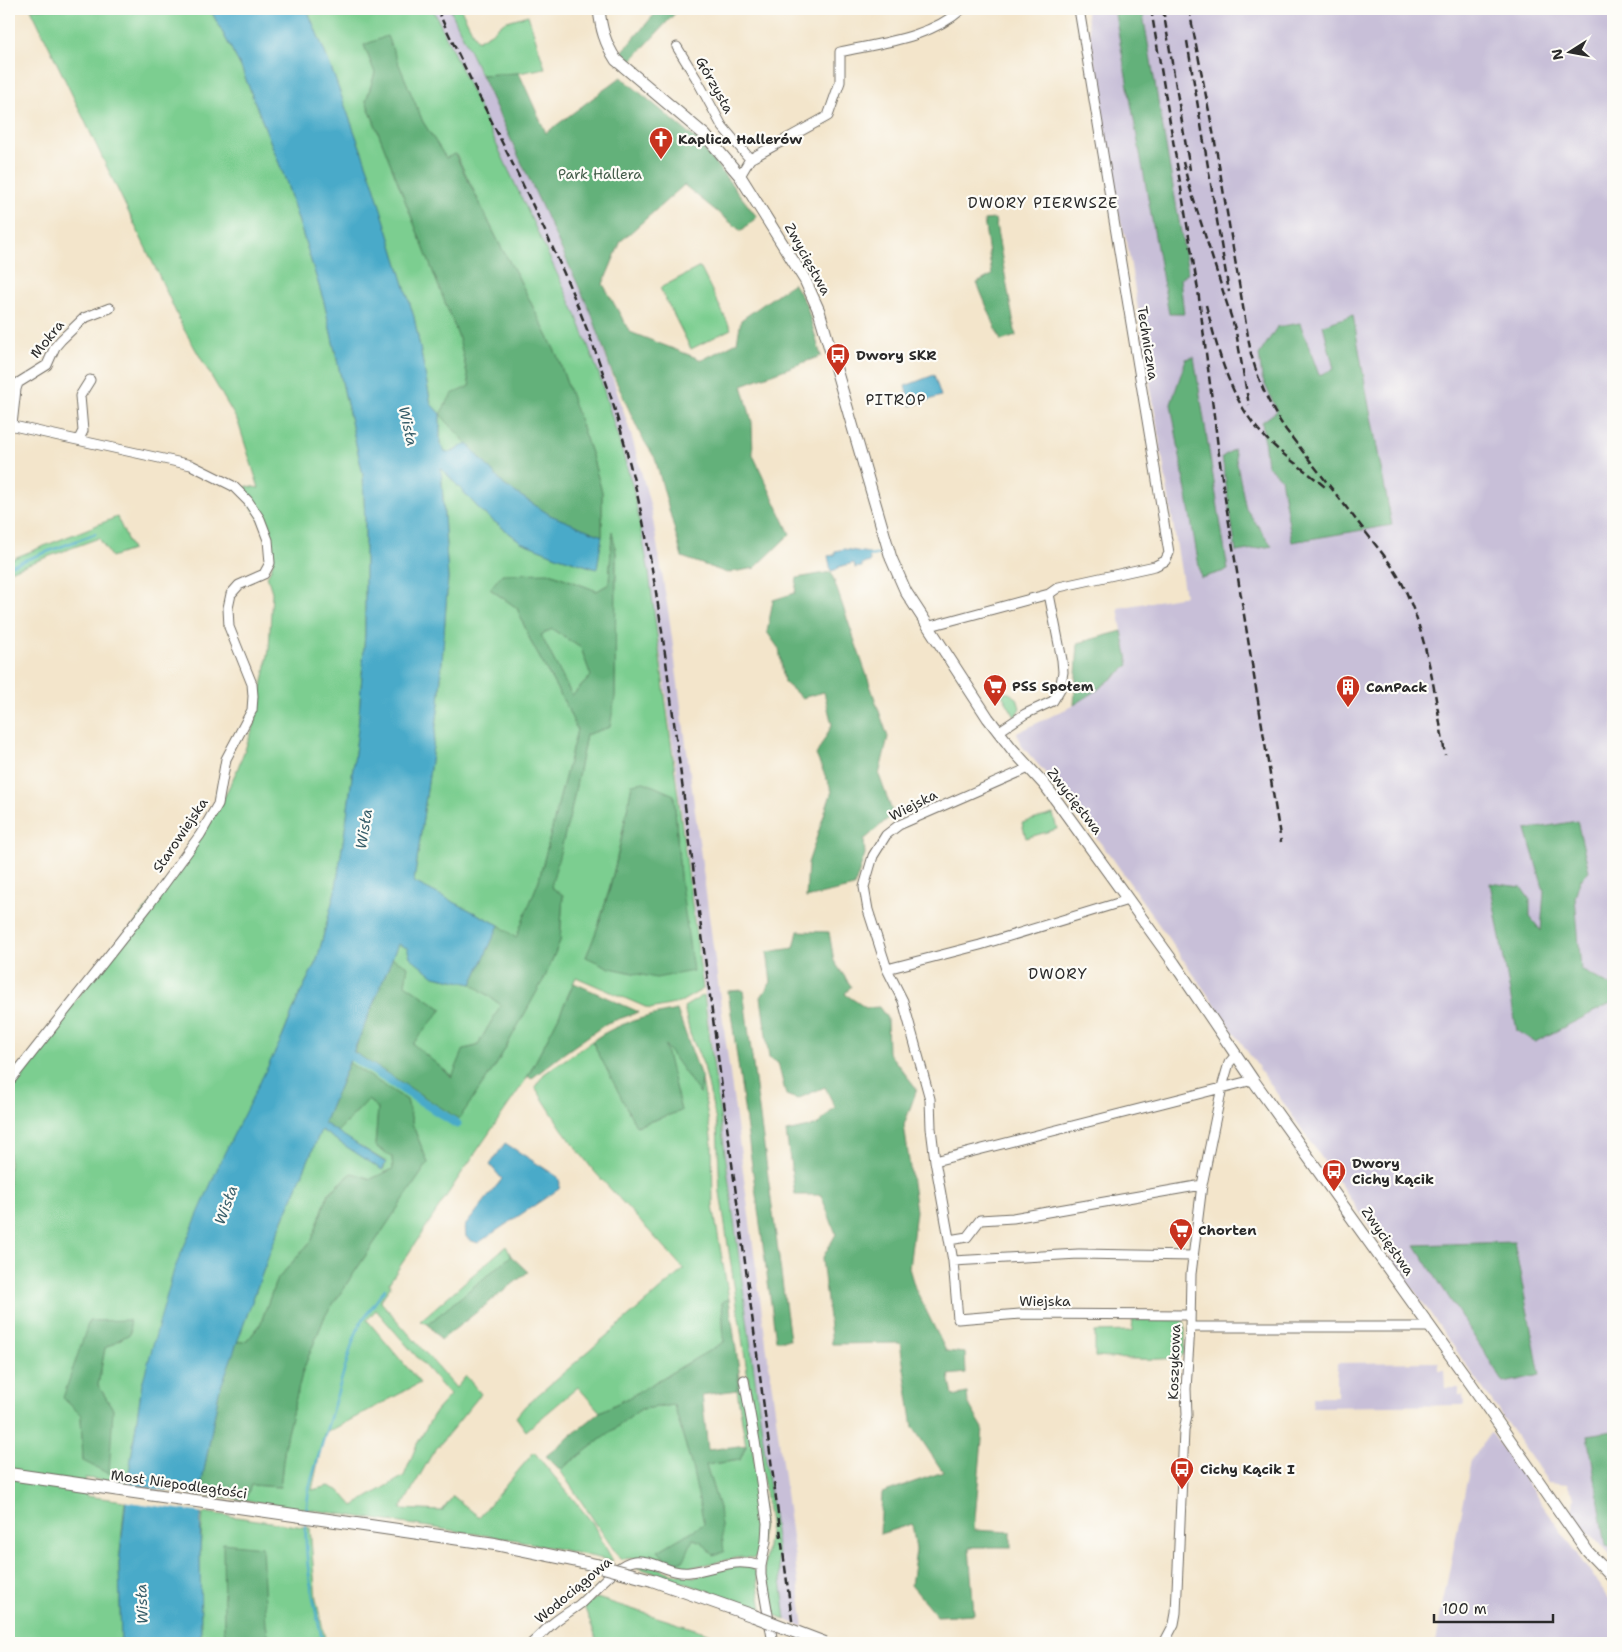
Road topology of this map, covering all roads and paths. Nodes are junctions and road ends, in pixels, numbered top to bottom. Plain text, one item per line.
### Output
1 (599, 9) edge
2 (962, 9) edge
3 (1079, 9) edge
4 (677, 47) dead end
5 (750, 159) junction
6 (740, 176) junction
7 (110, 308) dead end
8 (90, 380) dead end
9 (11, 425) edge
10 (79, 439) junction
11 (1049, 594) junction
12 (929, 628) junction
13 (998, 732) junction
14 (1029, 768) junction
15 (1128, 900) junction
16 (887, 969) junction
17 (1236, 1055) junction
18 (1253, 1080) junction
19 (9, 1082) edge
20 (1222, 1087) junction
21 (935, 1161) junction
22 (1202, 1185) junction
23 (949, 1240) junction
24 (1194, 1256) junction
25 (953, 1261) junction
26 (1189, 1315) junction
27 (1190, 1327) junction
28 (1430, 1327) junction
29 (744, 1380) dead end
30 (9, 1474) edge
31 (761, 1566) junction
32 (1613, 1578) edge
33 (1166, 1642) edge
34 (532, 1643) edge
35 (773, 1643) edge
36 (825, 1643) edge

1 - 6 street, Zwycięstwa
2 - 5 street
3 - 11 street, Techniczna
4 - 5 street, Górzysta
5 - 6 street
6 - 12 street, Zwycięstwa
7 - 9 street, Mokra
8 - 10 street
9 - 10 street, Starowiejska
10 - 19 street, Starowiejska
11 - 12 street, Techniczna
11 - 13 street
12 - 13 street, Zwycięstwa
13 - 14 street, Zwycięstwa
14 - 15 street, Zwycięstwa
14 - 16 street, Wiejska
15 - 16 street
15 - 17 street, Zwycięstwa
16 - 21 street, Wiejska
17 - 18 street, Zwycięstwa
17 - 20 street, Koszykowa
18 - 20 street
18 - 28 street, Zwycięstwa
20 - 21 street
20 - 22 street, Koszykowa
21 - 23 street, Wiejska
22 - 23 street
22 - 24 street, Koszykowa
23 - 25 street, Wiejska
24 - 25 street
24 - 26 street, Koszykowa
25 - 26 street, Wiejska
26 - 27 street, Koszykowa
27 - 28 street
27 - 33 street, Koszykowa
28 - 32 street, Zwycięstwa
29 - 31 street
30 - 36 main road, Most Niepodległości, bridge
31 - 34 street, Wodociągowa
31 - 35 street

